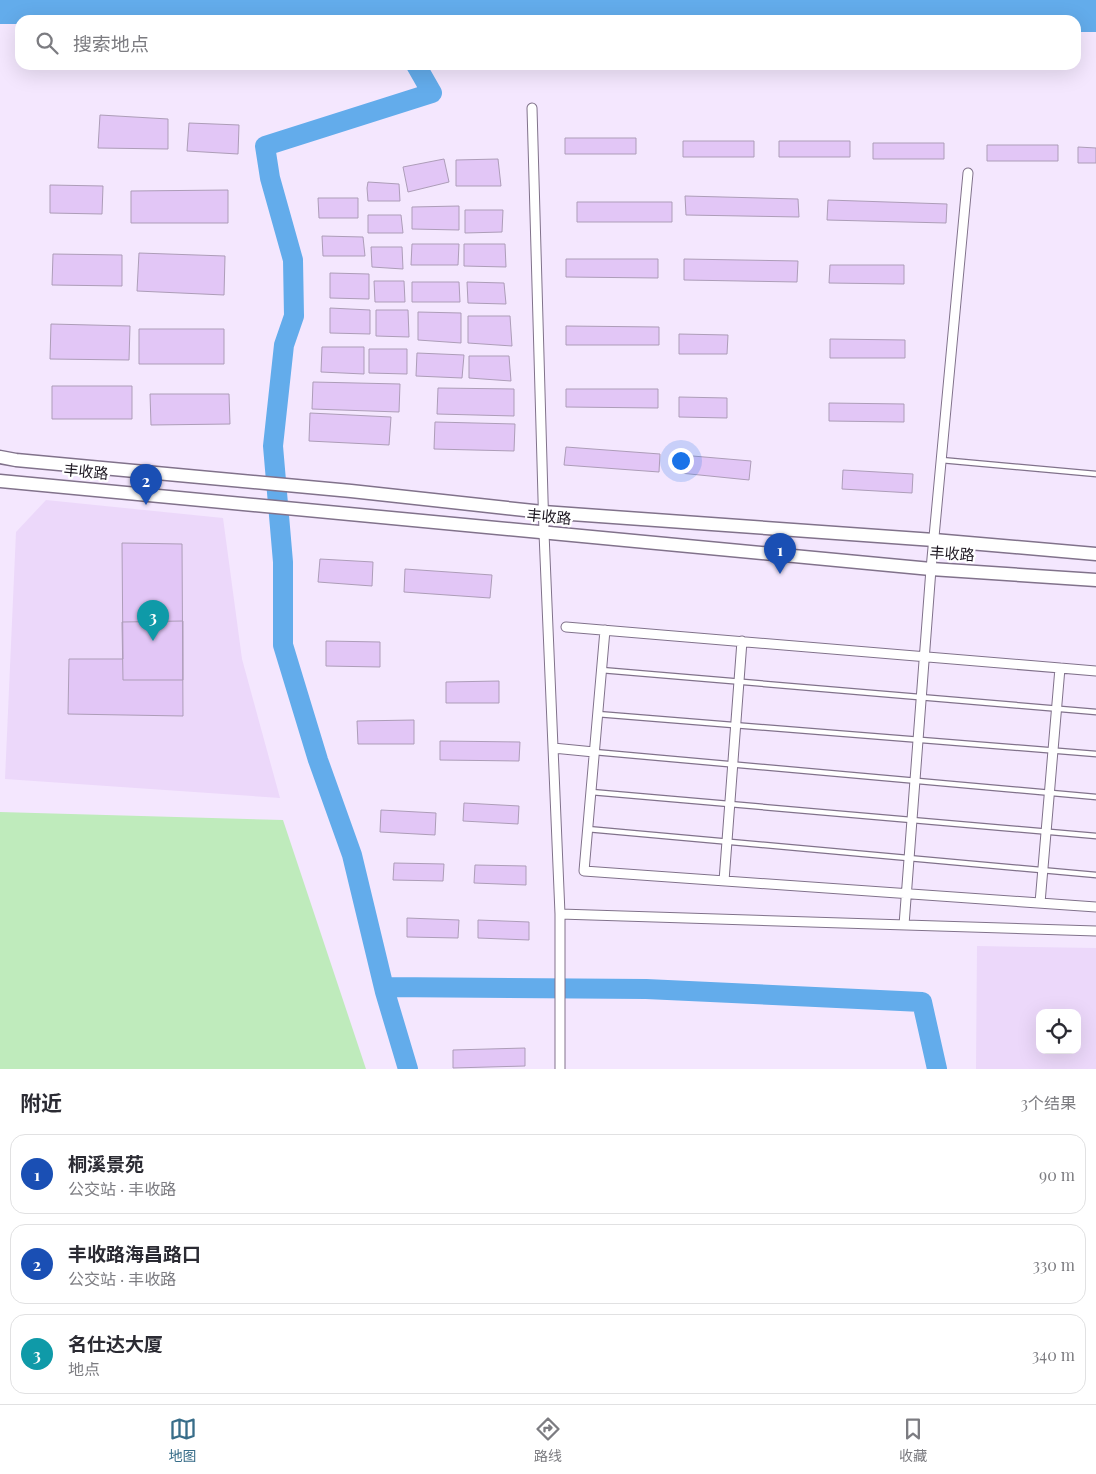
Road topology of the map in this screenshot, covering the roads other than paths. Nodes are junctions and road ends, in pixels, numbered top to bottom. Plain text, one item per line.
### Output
1 (532, 108) dead end
2 (968, 173) dead end
3 (0, 457) edge
4 (941, 460) junction
5 (1096, 474) edge
6 (0, 480) edge
7 (543, 512) junction
8 (544, 533) junction
9 (934, 540) junction
10 (1096, 554) edge
11 (931, 569) junction
12 (1096, 580) edge
13 (566, 627) dead end
14 (605, 630) junction
15 (742, 641) junction
16 (925, 657) junction
17 (1060, 668) junction
18 (601, 670) junction
19 (1096, 671) edge
20 (739, 682) junction
21 (922, 697) junction
22 (1056, 709) junction
23 (1096, 712) edge
24 (597, 714) junction
25 (736, 726) junction
26 (918, 740) junction
27 (553, 748) junction
28 (1053, 751) junction
29 (594, 752) junction
30 (1096, 754) edge
31 (733, 765) junction
32 (915, 781) junction
33 (591, 792) junction
34 (1050, 792) junction
35 (1096, 797) edge
36 (730, 804) junction
37 (912, 820) junction
38 (587, 829) junction
39 (1046, 832) junction
40 (1096, 836) edge
41 (727, 842) junction
42 (909, 858) junction
43 (1043, 870) junction
44 (1096, 875) edge
45 (724, 881) junction
46 (906, 894) junction
47 (1040, 903) junction
48 (1096, 907) edge
49 (560, 914) junction
50 (904, 925) junction
51 (1096, 931) edge
52 (560, 1069) edge

1 - 7 street
2 - 4 street
3 - 7 main road, 丰收路
4 - 5 lane
4 - 9 street
6 - 8 main road, 丰收路
7 - 8 street
7 - 9 main road, 丰收路
8 - 11 main road, 丰收路
8 - 27 street
9 - 10 main road, 丰收路
9 - 11 street
11 - 12 main road, 丰收路
11 - 16 street
13 - 14 street
14 - 15 street
14 - 18 street
15 - 16 street
15 - 20 street
16 - 17 street
16 - 21 street
17 - 19 street
17 - 22 street
18 - 20 lane
18 - 24 street
20 - 21 lane
20 - 25 street
21 - 22 lane
21 - 26 street
22 - 23 lane
22 - 28 street
24 - 25 lane
24 - 29 street
25 - 26 lane
25 - 31 street
26 - 28 lane
26 - 32 street
27 - 29 street
27 - 49 street
28 - 30 lane
28 - 34 street
29 - 31 lane
29 - 33 street
31 - 32 lane
31 - 36 street
32 - 34 lane
32 - 37 street
33 - 36 lane
33 - 38 street
34 - 35 lane
34 - 39 street
36 - 37 lane
36 - 41 street
37 - 39 lane
37 - 42 street
38 - 41 lane
38 - 45 street
39 - 40 lane
39 - 43 street
41 - 42 lane
41 - 45 street
42 - 43 lane
42 - 46 street
43 - 44 lane
43 - 47 street
45 - 46 street
46 - 47 street
46 - 50 street
47 - 48 street
49 - 50 street
49 - 52 street
50 - 51 street

